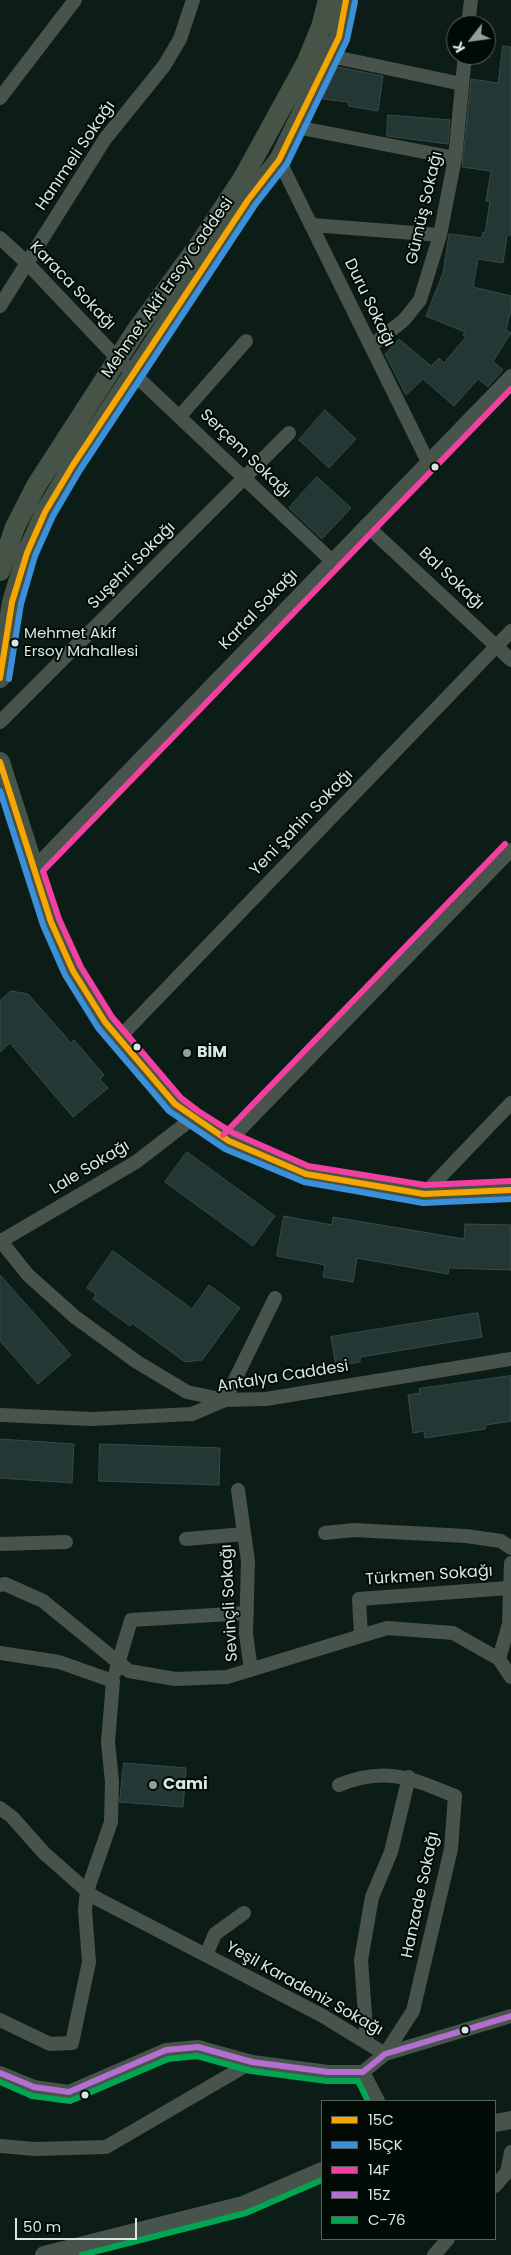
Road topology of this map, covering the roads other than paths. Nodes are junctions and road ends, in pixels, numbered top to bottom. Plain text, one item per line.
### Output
1 (75, 0) edge
2 (193, 0) edge
3 (328, 0) edge
4 (346, 0) edge
5 (471, 0) edge
6 (469, 15) edge
7 (330, 56) junction
8 (464, 65) edge
9 (5, 83) edge
10 (462, 84) junction
11 (0, 98) edge
12 (296, 127) junction
13 (455, 158) junction
14 (279, 160) junction
15 (312, 225) junction
16 (440, 235) junction
17 (0, 238) edge
18 (26, 262) junction
19 (0, 306) edge
20 (246, 341) dead end
21 (371, 346) junction
22 (118, 359) junction
23 (134, 373) junction
24 (511, 376) edge
25 (180, 416) junction
26 (289, 433) dead end
27 (428, 462) junction
28 (245, 478) junction
29 (366, 525) junction
30 (332, 560) junction
31 (0, 571) edge
32 (511, 631) edge
33 (497, 646) junction
34 (511, 660) edge
35 (0, 678) edge
36 (0, 722) edge
37 (0, 762) edge
38 (511, 850) edge
39 (33, 868) junction
40 (118, 1039) junction
41 (511, 1103) edge
42 (192, 1118) junction
43 (228, 1142) junction
44 (511, 1190) edge
45 (424, 1194) junction
46 (0, 1240) edge
47 (275, 1298) dead end
48 (511, 1359) edge
49 (225, 1400) junction
50 (0, 1414) edge
51 (238, 1490) dead end
52 (325, 1533) dead end
53 (244, 1534) junction
54 (186, 1539) dead end
55 (66, 1542) dead end
56 (0, 1544) edge
57 (511, 1548) edge
58 (511, 1564) edge
59 (0, 1584) edge
60 (509, 1588) junction
61 (247, 1613) junction
62 (360, 1636) junction
63 (0, 1653) edge
64 (499, 1659) junction
65 (119, 1663) junction
66 (251, 1670) junction
67 (511, 1677) edge
68 (113, 1681) junction
69 (409, 1778) junction
70 (339, 1785) dead end
71 (0, 1808) edge
72 (87, 1891) junction
73 (244, 1913) dead end
74 (206, 1955) junction
75 (511, 2016) edge
76 (0, 2020) edge
77 (367, 2043) junction
78 (384, 2054) junction
79 (252, 2062) junction
80 (363, 2072) junction
81 (0, 2073) edge
82 (377, 2100) edge
83 (511, 2120) edge
84 (496, 2123) edge
85 (0, 2146) edge
86 (511, 2152) edge
87 (321, 2171) edge
88 (496, 2185) edge
89 (447, 2240) edge
90 (45, 2255) edge
91 (434, 2255) edge

1 - 9 street
2 - 18 street, Hanımeli Sokağı
3 - 22 main road, Mehmet Akif Ersoy Caddesi
4 - 7 main road, Mehmet Akif Ersoy Caddesi
5 - 6 street
7 - 10 street
7 - 12 main road, Mehmet Akif Ersoy Caddesi
8 - 10 street, Gümüş Sokağı
9 - 11 street
10 - 13 street, Gümüş Sokağı
12 - 13 street
12 - 14 main road, Mehmet Akif Ersoy Caddesi
13 - 16 street, Gümüş Sokağı
14 - 15 street, Duru Sokağı
14 - 23 main road, Mehmet Akif Ersoy Caddesi
15 - 16 street
15 - 21 street, Duru Sokağı
16 - 21 street, Gümüş Sokağı
17 - 18 street, Karaca Sokağı
18 - 19 street, Hanımeli Sokağı
18 - 22 street, Karaca Sokağı
20 - 25 street
21 - 27 street, Duru Sokağı
22 - 23 street, Karaca Sokağı
22 - 31 main road, Mehmet Akif Ersoy Caddesi
23 - 25 street, Serçem Sokağı
23 - 35 main road, Mehmet Akif Ersoy Caddesi
24 - 27 street, Kartal Sokağı
25 - 28 street, Serçem Sokağı
26 - 28 street, Suşehri Sokağı
27 - 29 street, Kartal Sokağı
28 - 30 street, Serçem Sokağı
28 - 36 street, Suşehri Sokağı
29 - 30 street, Kartal Sokağı
29 - 33 street, Bal Sokağı
30 - 39 street, Kartal Sokağı
32 - 33 street, Yeni Şahin Sokağı
33 - 34 street, Bal Sokağı
33 - 40 street, Yeni Şahin Sokağı
37 - 39 main road
38 - 43 street
39 - 40 main road
40 - 42 main road
41 - 45 street
42 - 43 main road
42 - 46 street, Lale Sokağı
43 - 45 main road
44 - 45 main road
46 - 49 street
47 - 49 street
48 - 49 street, Antalya Caddesi
49 - 50 street, Antalya Caddesi
51 - 53 street, Sevinçli Sokağı
52 - 57 street
53 - 54 street, Sevinçli Sokağı
53 - 61 street, Sevinçli Sokağı
55 - 56 street
58 - 60 street
59 - 65 street
60 - 62 street, Türkmen Sokağı
60 - 64 street
61 - 65 street
61 - 66 street, Sevinçli Sokağı
62 - 64 street
62 - 66 street
63 - 68 street
64 - 67 street
65 - 66 street
65 - 68 street
68 - 72 street
69 - 70 street, Hanzade Sokağı
69 - 77 street
69 - 78 street, Hanzade Sokağı
71 - 72 street, Yeşil Karadeniz Sokağı
72 - 74 street, Yeşil Karadeniz Sokağı
72 - 76 street
73 - 74 street, Yeşil Karadeniz Sokağı
74 - 77 street, Yeşil Karadeniz Sokağı
75 - 78 street
77 - 78 street, Yeşil Karadeniz Sokağı
78 - 80 street
79 - 80 street
79 - 81 street
79 - 85 street
80 - 82 street
83 - 84 street
86 - 88 street
87 - 90 street
89 - 91 street

